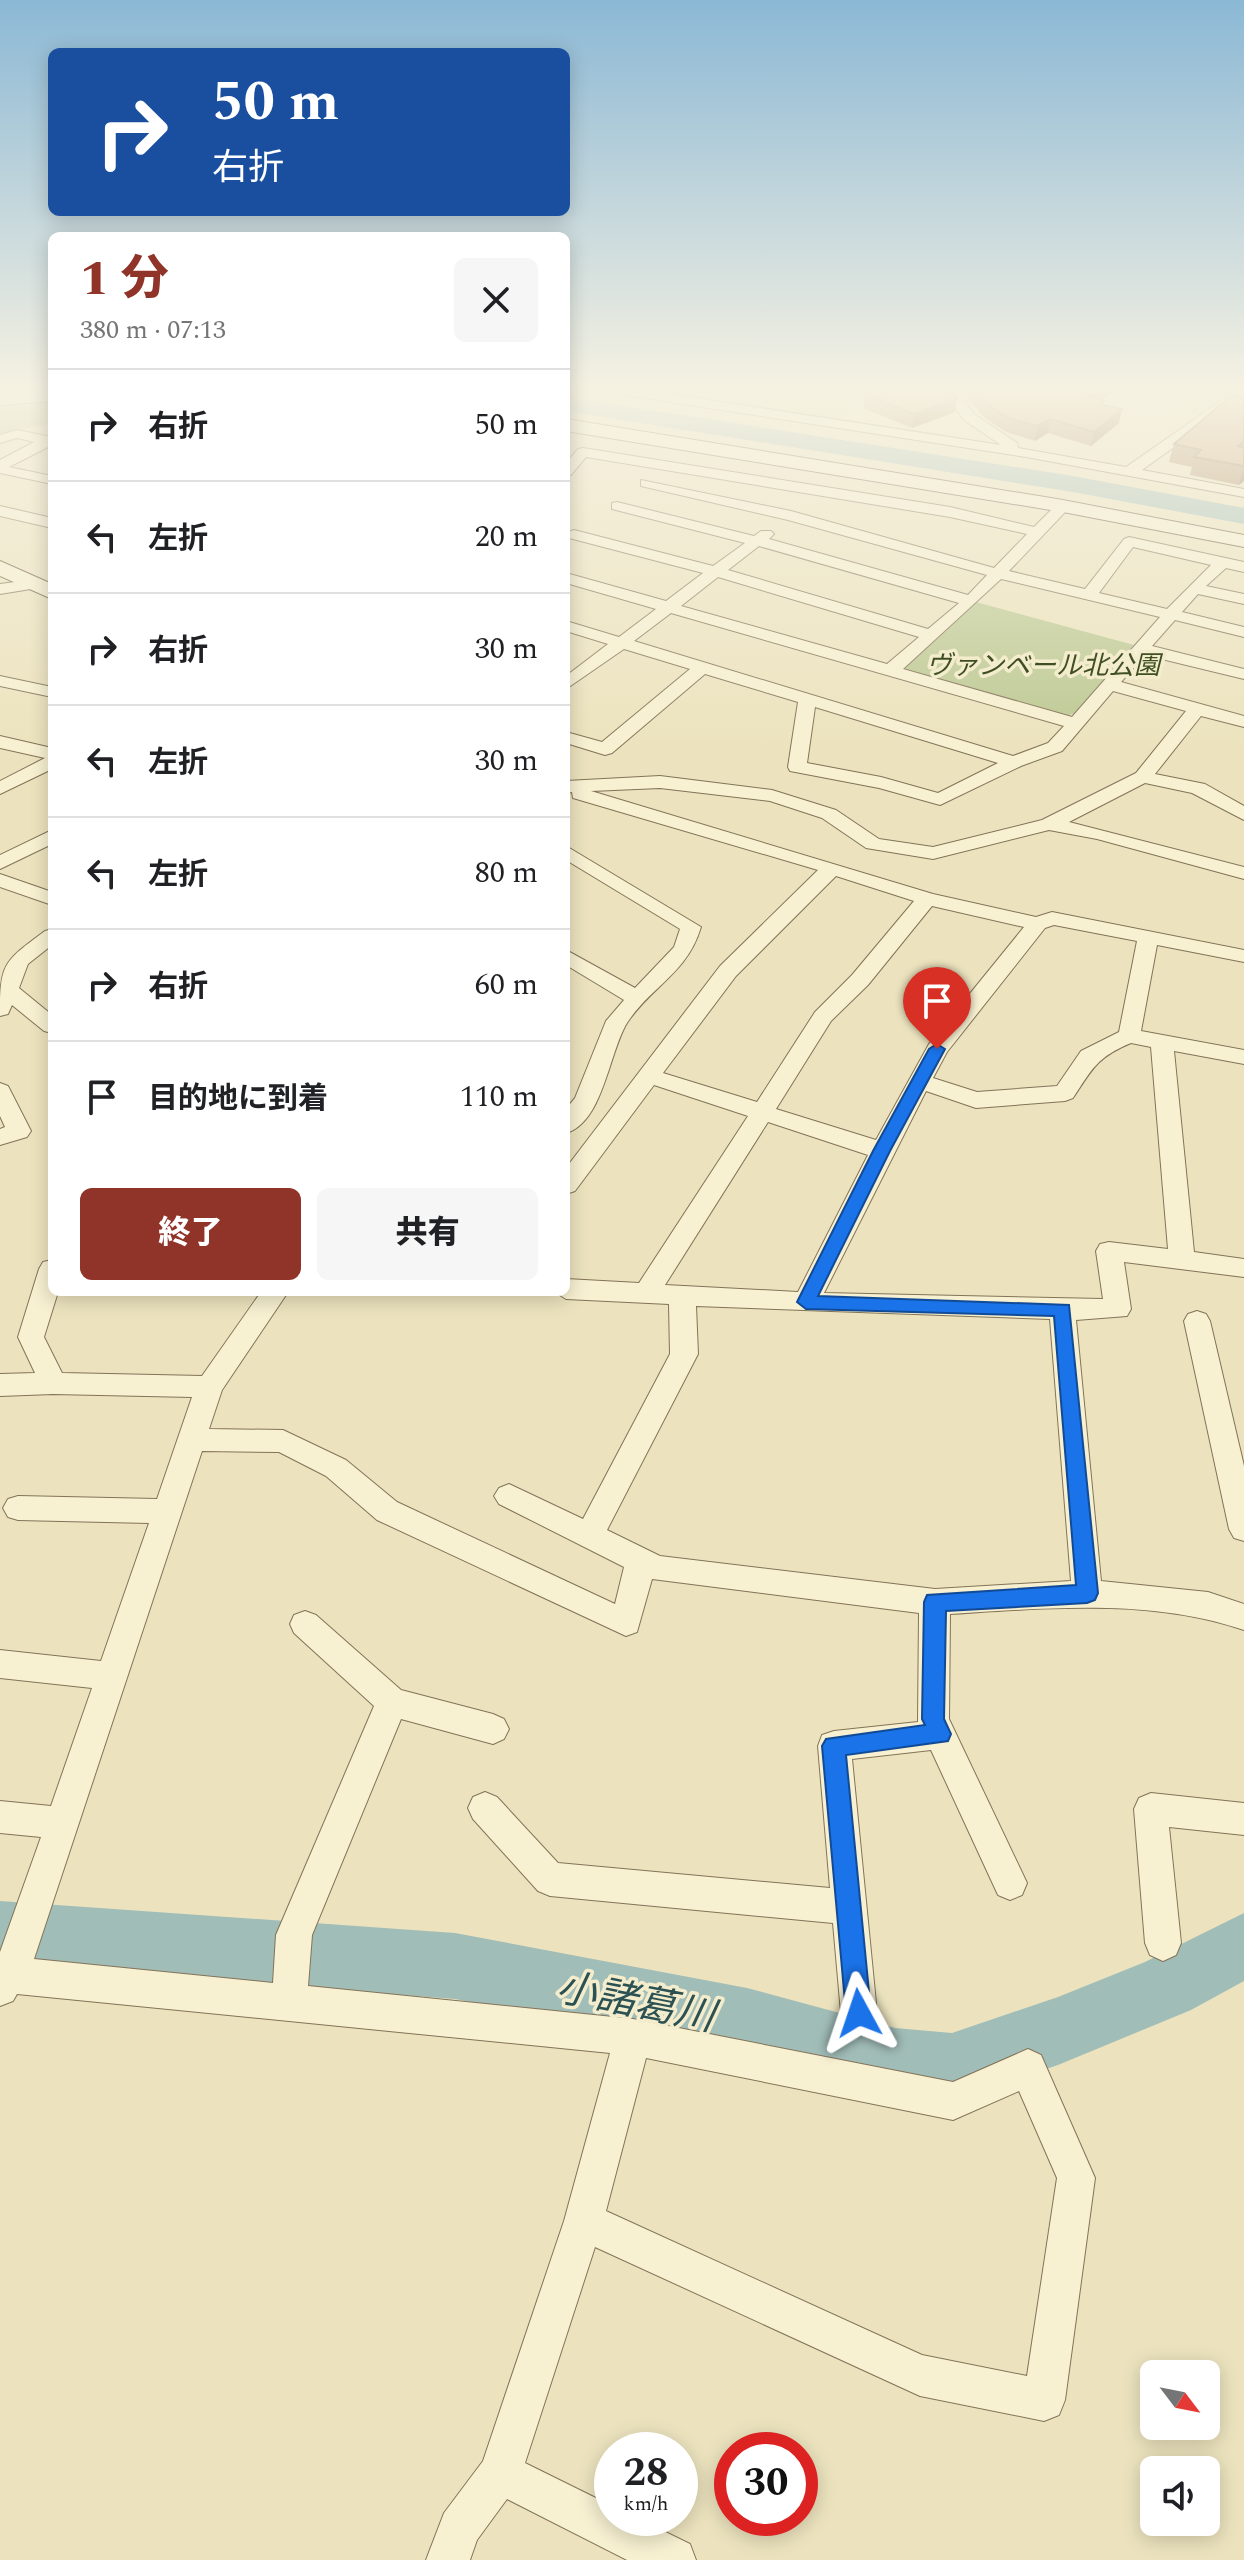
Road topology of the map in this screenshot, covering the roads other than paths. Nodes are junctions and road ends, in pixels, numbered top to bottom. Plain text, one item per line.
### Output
1 (612, 508) edge
2 (758, 508) edge
3 (928, 508) edge
4 (1061, 508) edge
5 (1076, 508) edge
6 (0, 511) edge
7 (606, 513) junction
8 (791, 516) junction
9 (48, 522) edge
10 (1038, 532) junction
11 (570, 537) edge
12 (757, 541) junction
13 (1244, 541) edge
14 (1223, 562) junction
15 (1244, 567) edge
16 (0, 568) edge
17 (717, 572) junction
18 (996, 573) junction
19 (570, 579) edge
20 (45, 588) edge
21 (1194, 588) junction
22 (0, 589) edge
23 (1091, 593) junction
24 (1244, 599) edge
25 (971, 601) junction
26 (666, 607) junction
27 (1173, 614) junction
28 (570, 627) edge
29 (1244, 632) edge
30 (932, 636) junction
31 (620, 642) junction
32 (1143, 649) junction
33 (703, 667) junction
34 (891, 670) junction
35 (1244, 674) edge
36 (570, 679) edge
37 (0, 681) edge
38 (1111, 685) junction
39 (48, 691) edge
40 (807, 699) junction
41 (1197, 709) junction
42 (1244, 722) edge
43 (1077, 724) junction
44 (570, 738) edge
45 (0, 742) edge
46 (48, 753) edge
47 (1014, 762) junction
48 (48, 764) edge
49 (1143, 777) junction
50 (0, 788) edge
51 (570, 789) edge
52 (570, 790) edge
53 (1242, 810) edge
54 (1049, 824) junction
55 (48, 838) edge
56 (570, 854) edge
57 (0, 863) edge
58 (832, 868) junction
59 (1244, 873) edge
60 (0, 880) edge
61 (48, 898) edge
62 (927, 899) junction
63 (1038, 924) junction
64 (1148, 937) junction
65 (48, 938) edge
66 (1244, 956) edge
67 (570, 958) edge
68 (9, 962) edge
69 (3, 999) edge
70 (637, 999) junction
71 (48, 1024) edge
72 (1129, 1036) junction
73 (1162, 1041) junction
74 (1244, 1057) edge
75 (649, 1076) junction
76 (919, 1081) junction
77 (0, 1091) edge
78 (576, 1094) edge
79 (763, 1112) junction
80 (0, 1137) edge
81 (882, 1151) junction
82 (570, 1180) edge
83 (1182, 1261) junction
84 (1244, 1268) edge
85 (48, 1282) edge
86 (570, 1289) edge
87 (648, 1291) junction
88 (682, 1294) junction
89 (272, 1296) edge
90 (806, 1302) junction
91 (1062, 1310) junction
92 (1197, 1321) dead end
93 (53, 1383) junction
94 (0, 1385) edge
95 (209, 1387) junction
96 (191, 1440) junction
97 (509, 1496) dead end
98 (18, 1508) dead end
99 (167, 1511) junction
100 (1244, 1529) edge
101 (590, 1534) junction
102 (641, 1560) junction
103 (1087, 1593) junction
104 (935, 1602) junction
105 (1244, 1617) edge
106 (305, 1624) dead end
107 (0, 1664) edge
108 (111, 1676) junction
109 (392, 1702) junction
110 (493, 1729) dead end
111 (940, 1734) junction
112 (485, 1808) dead end
113 (0, 1817) edge
114 (1244, 1819) edge
115 (61, 1823) junction
116 (1010, 1883) dead end
117 (849, 1907) junction
118 (1163, 1943) dead end
119 (7, 1973) edge
120 (288, 1992) junction
121 (859, 2013) dead end
122 (633, 2037) junction
123 (584, 2221) junction
124 (500, 2473) junction
125 (448, 2560) edge
126 (674, 2560) edge

1 - 7 street
2 - 8 street
3 - 10 street
4 - 10 street
5 - 13 street
6 - 9 street
7 - 11 street
7 - 12 street
8 - 12 street
8 - 18 street
10 - 18 street
11 - 17 street
12 - 17 street
12 - 25 street
14 - 15 street
14 - 21 street
14 - 23 street
16 - 20 street
17 - 26 street
17 - 30 street
18 - 23 street
18 - 25 street
19 - 26 street
20 - 22 street
21 - 24 street
21 - 27 street
23 - 27 street
25 - 30 street
26 - 31 street
26 - 34 street
27 - 29 street
27 - 32 street
28 - 31 street
30 - 34 street
31 - 33 street
31 - 36 street
32 - 35 street
32 - 38 street
33 - 40 street
33 - 44 street
34 - 43 street
37 - 39 street
38 - 41 street
38 - 43 street
40 - 47 street
40 - 47 street
41 - 42 street
41 - 49 street
43 - 47 street
45 - 46 street
48 - 50 street
49 - 53 street
49 - 54 street
51 - 54 street
52 - 58 street
54 - 59 street
55 - 57 street
56 - 70 street
58 - 62 street
58 - 75 street
60 - 61 street
62 - 63 street
62 - 79 street
63 - 64 street
63 - 76 street
64 - 66 street
64 - 72 street
65 - 68 street
67 - 70 street
68 - 69 street
69 - 71 street
70 - 78 street
72 - 73 street
72 - 76 street
73 - 74 street
73 - 83 street
75 - 79 street
75 - 82 street
76 - 81 street
77 - 80 street
79 - 81 street
79 - 87 street
81 - 90 street
83 - 84 street
83 - 91 street
85 - 93 street
86 - 87 street
87 - 88 street
88 - 90 street
88 - 101 street
89 - 95 street
90 - 91 street
91 - 103 street
92 - 100 street
93 - 94 street
93 - 95 street
95 - 96 street
96 - 99 street
96 - 102 street
97 - 101 street
98 - 99 street
99 - 108 street
101 - 102 street
102 - 104 street
103 - 104 street
103 - 105 street
104 - 111 street
106 - 109 street
107 - 108 street
108 - 115 street
109 - 110 street
109 - 120 street
111 - 116 street
111 - 117 street
112 - 117 street
113 - 115 street
114 - 118 street
115 - 119 street
117 - 121 street
119 - 120 street
120 - 122 street
122 - 123 street
122 - 123 street
123 - 124 street
124 - 125 street
124 - 126 street

